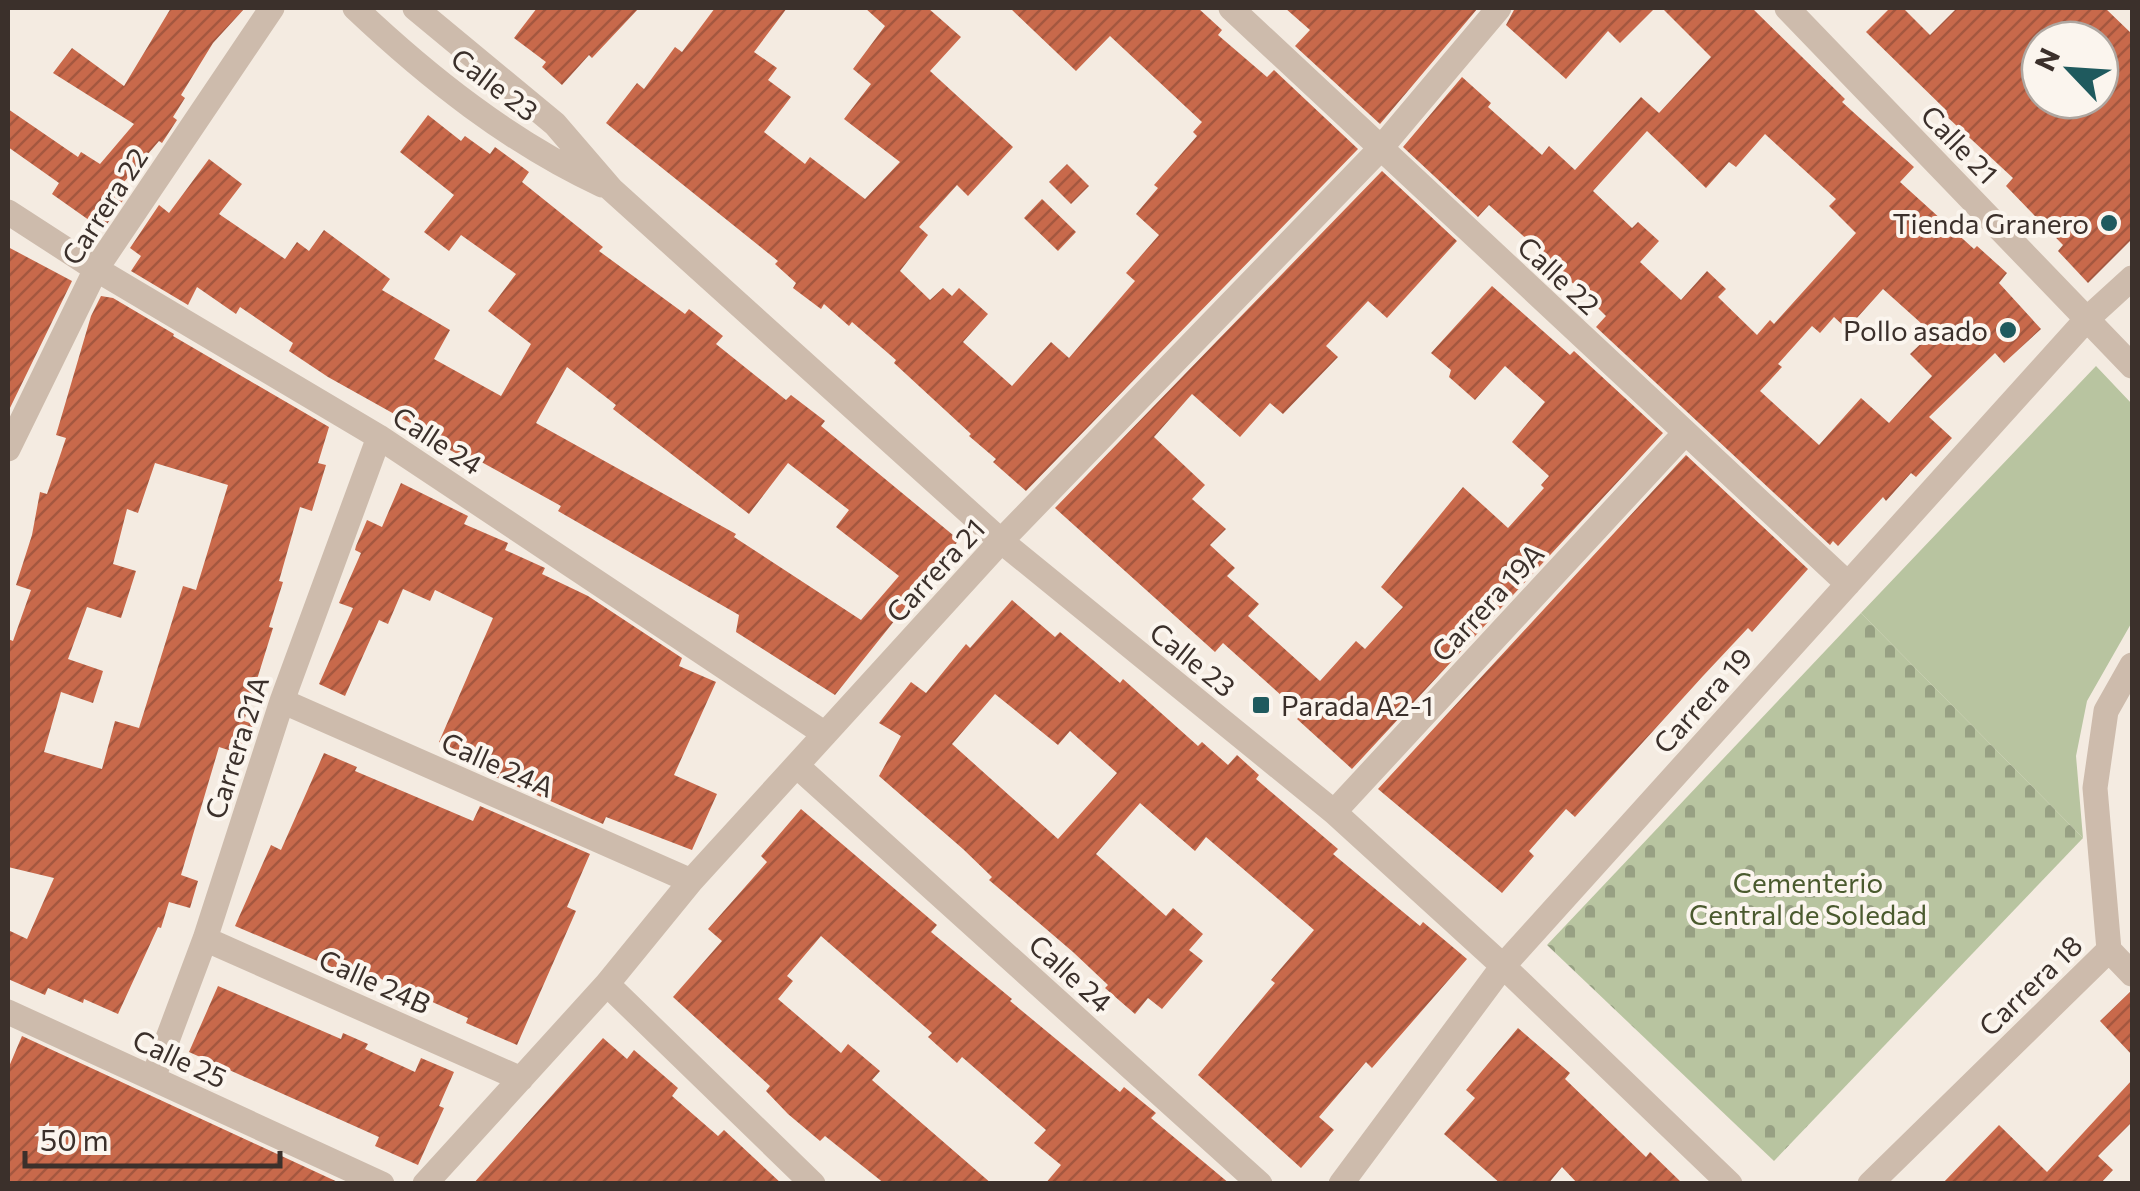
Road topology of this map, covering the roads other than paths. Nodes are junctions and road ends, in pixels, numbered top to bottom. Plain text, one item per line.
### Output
1 (272, 8) edge
2 (355, 8) edge
3 (415, 8) edge
4 (1231, 8) edge
5 (1500, 8) edge
6 (1786, 8) edge
7 (1380, 149) junction
8 (612, 189) junction
9 (8, 212) edge
10 (96, 268) junction
11 (2132, 278) edge
12 (2087, 319) junction
13 (2132, 366) edge
14 (1685, 432) junction
15 (379, 437) junction
16 (8, 448) edge
17 (1001, 541) junction
18 (1848, 584) junction
19 (2132, 665) edge
20 (282, 701) junction
21 (825, 734) junction
22 (797, 766) junction
23 (1334, 812) junction
24 (691, 881) junction
25 (205, 939) junction
26 (2109, 950) junction
27 (1503, 966) junction
28 (2132, 974) edge
29 (607, 984) junction
30 (8, 1012) edge
31 (153, 1078) junction
32 (520, 1078) junction
33 (382, 1184) edge
34 (425, 1184) edge
35 (813, 1184) edge
36 (1260, 1184) edge
37 (1341, 1184) edge
38 (1730, 1184) edge
39 (1870, 1184) edge

1 - 10 street, Carrera 22
2 - 8 street, Calle 23
3 - 8 street, Calle 23
4 - 7 street, Calle 22
5 - 7 street, Carrera 21
6 - 12 street, Calle 21
7 - 14 street, Calle 22
7 - 17 street, Carrera 21
8 - 17 street, Calle 23
9 - 10 street, Calle 24
10 - 15 street, Calle 24
10 - 16 street, Carrera 22
11 - 12 street, Carrera 19
12 - 13 street, Calle 21
12 - 18 street, Carrera 19
14 - 18 street, Calle 22
14 - 23 street, Carrera 19A
15 - 20 street, Carrera 21A
15 - 21 street, Calle 24
17 - 21 street, Carrera 21
17 - 23 street, Calle 23
18 - 27 street, Carrera 19
19 - 26 street, Carrera 18
20 - 24 street, Calle 24A
20 - 25 street, Carrera 21A
21 - 22 street, Carrera 21
22 - 24 street, Carrera 21
22 - 36 street, Calle 24
23 - 27 street, Calle 23
24 - 29 street, Carrera 21
25 - 31 street, Carrera 21A
25 - 32 street, Calle 24B
26 - 28 street
26 - 39 street, Carrera 18
27 - 37 street, Carrera 19
27 - 38 street, Calle 23
29 - 32 street, Carrera 21
29 - 35 street
30 - 31 street, Calle 25
31 - 33 street, Calle 25
32 - 34 street, Carrera 21

